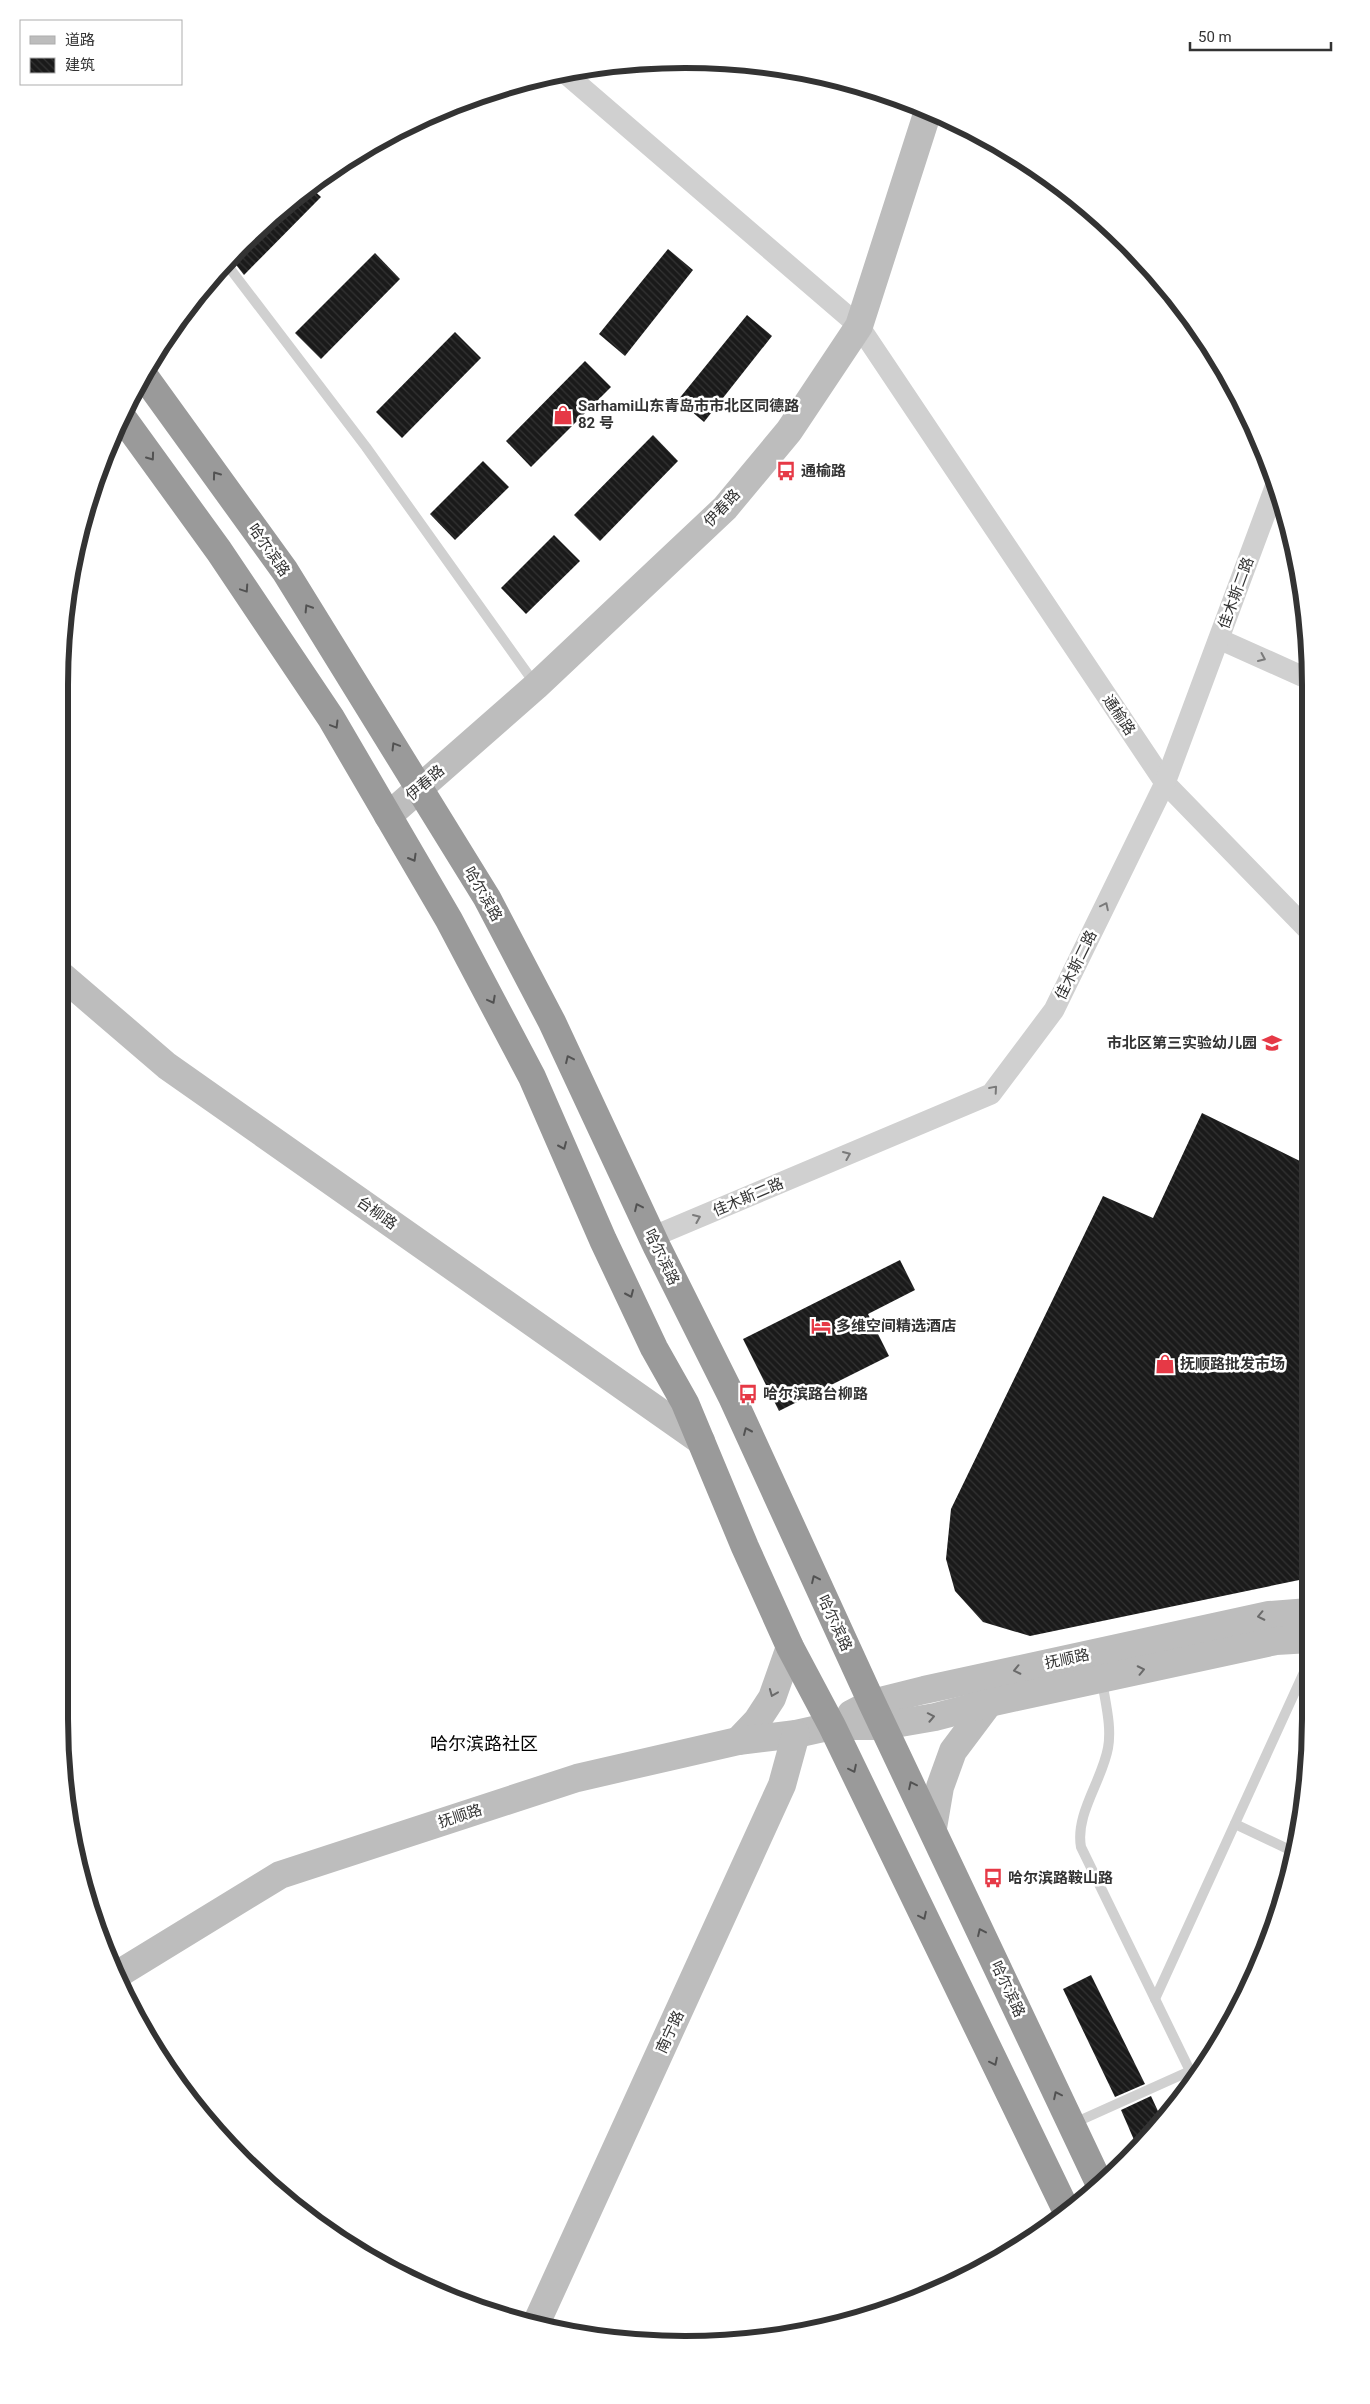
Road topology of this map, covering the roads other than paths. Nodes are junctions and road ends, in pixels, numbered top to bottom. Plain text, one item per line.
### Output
1 (571, 78) edge
2 (926, 117) edge
3 (229, 269) edge
4 (859, 326) junction
5 (148, 380) edge
6 (126, 423) edge
7 (1272, 495) edge
8 (1218, 639) junction
9 (1302, 676) edge
10 (536, 686) junction
11 (1165, 783) junction
12 (420, 788) junction
13 (388, 816) junction
14 (1302, 925) edge
15 (67, 980) edge
16 (652, 1237) junction
17 (701, 1441) junction
18 (1302, 1613) edge
19 (1302, 1639) edge
20 (790, 1647) junction
21 (1302, 1677) edge
22 (1102, 1679) junction
23 (989, 1703) junction
24 (878, 1714) junction
25 (832, 1726) junction
26 (796, 1734) junction
27 (738, 1741) junction
28 (1235, 1824) junction
29 (933, 1828) junction
30 (1288, 1850) edge
31 (122, 1972) edge
32 (1155, 1999) junction
33 (1191, 2072) edge
34 (1188, 2077) edge
35 (1071, 2125) junction
36 (1097, 2179) edge
37 (1064, 2206) edge
38 (538, 2318) edge

1 - 4 street, 通榆路
2 - 4 street, 伊春路
3 - 10 lane
4 - 10 street, 伊春路
4 - 11 street, 通榆路
12 -> 5 highway, 哈尔滨路
6 -> 13 highway
7 - 8 street, 佳木斯二路
8 -> 9 street
8 - 11 street, 佳木斯二路
10 - 12 street, 伊春路
11 - 14 street, 通榆路
16 -> 11 street, 佳木斯二路
12 - 13 street, 伊春路
16 -> 12 highway, 哈尔滨路
13 -> 17 highway
15 - 17 street, 台柳路
24 -> 16 highway, 哈尔滨路
17 - 20 highway
18 -> 24 street, 抚顺路
22 -> 19 street, 抚顺路
20 - 25 highway
20 -> 27 street
21 - 28 lane
22 - 23 street, 抚顺路
22 - 32 lane
24 -> 23 street, 抚顺路
23 - 29 street
24 - 25 street, 抚顺路
29 -> 24 highway, 哈尔滨路
25 - 26 street, 抚顺路
25 -> 37 highway
26 - 27 street, 抚顺路
26 - 38 street, 南宁路
27 - 31 street, 抚顺路
28 - 30 lane
28 - 32 lane
35 -> 29 highway, 哈尔滨路
32 - 33 lane
34 - 35 lane
35 - 36 highway, 哈尔滨路

